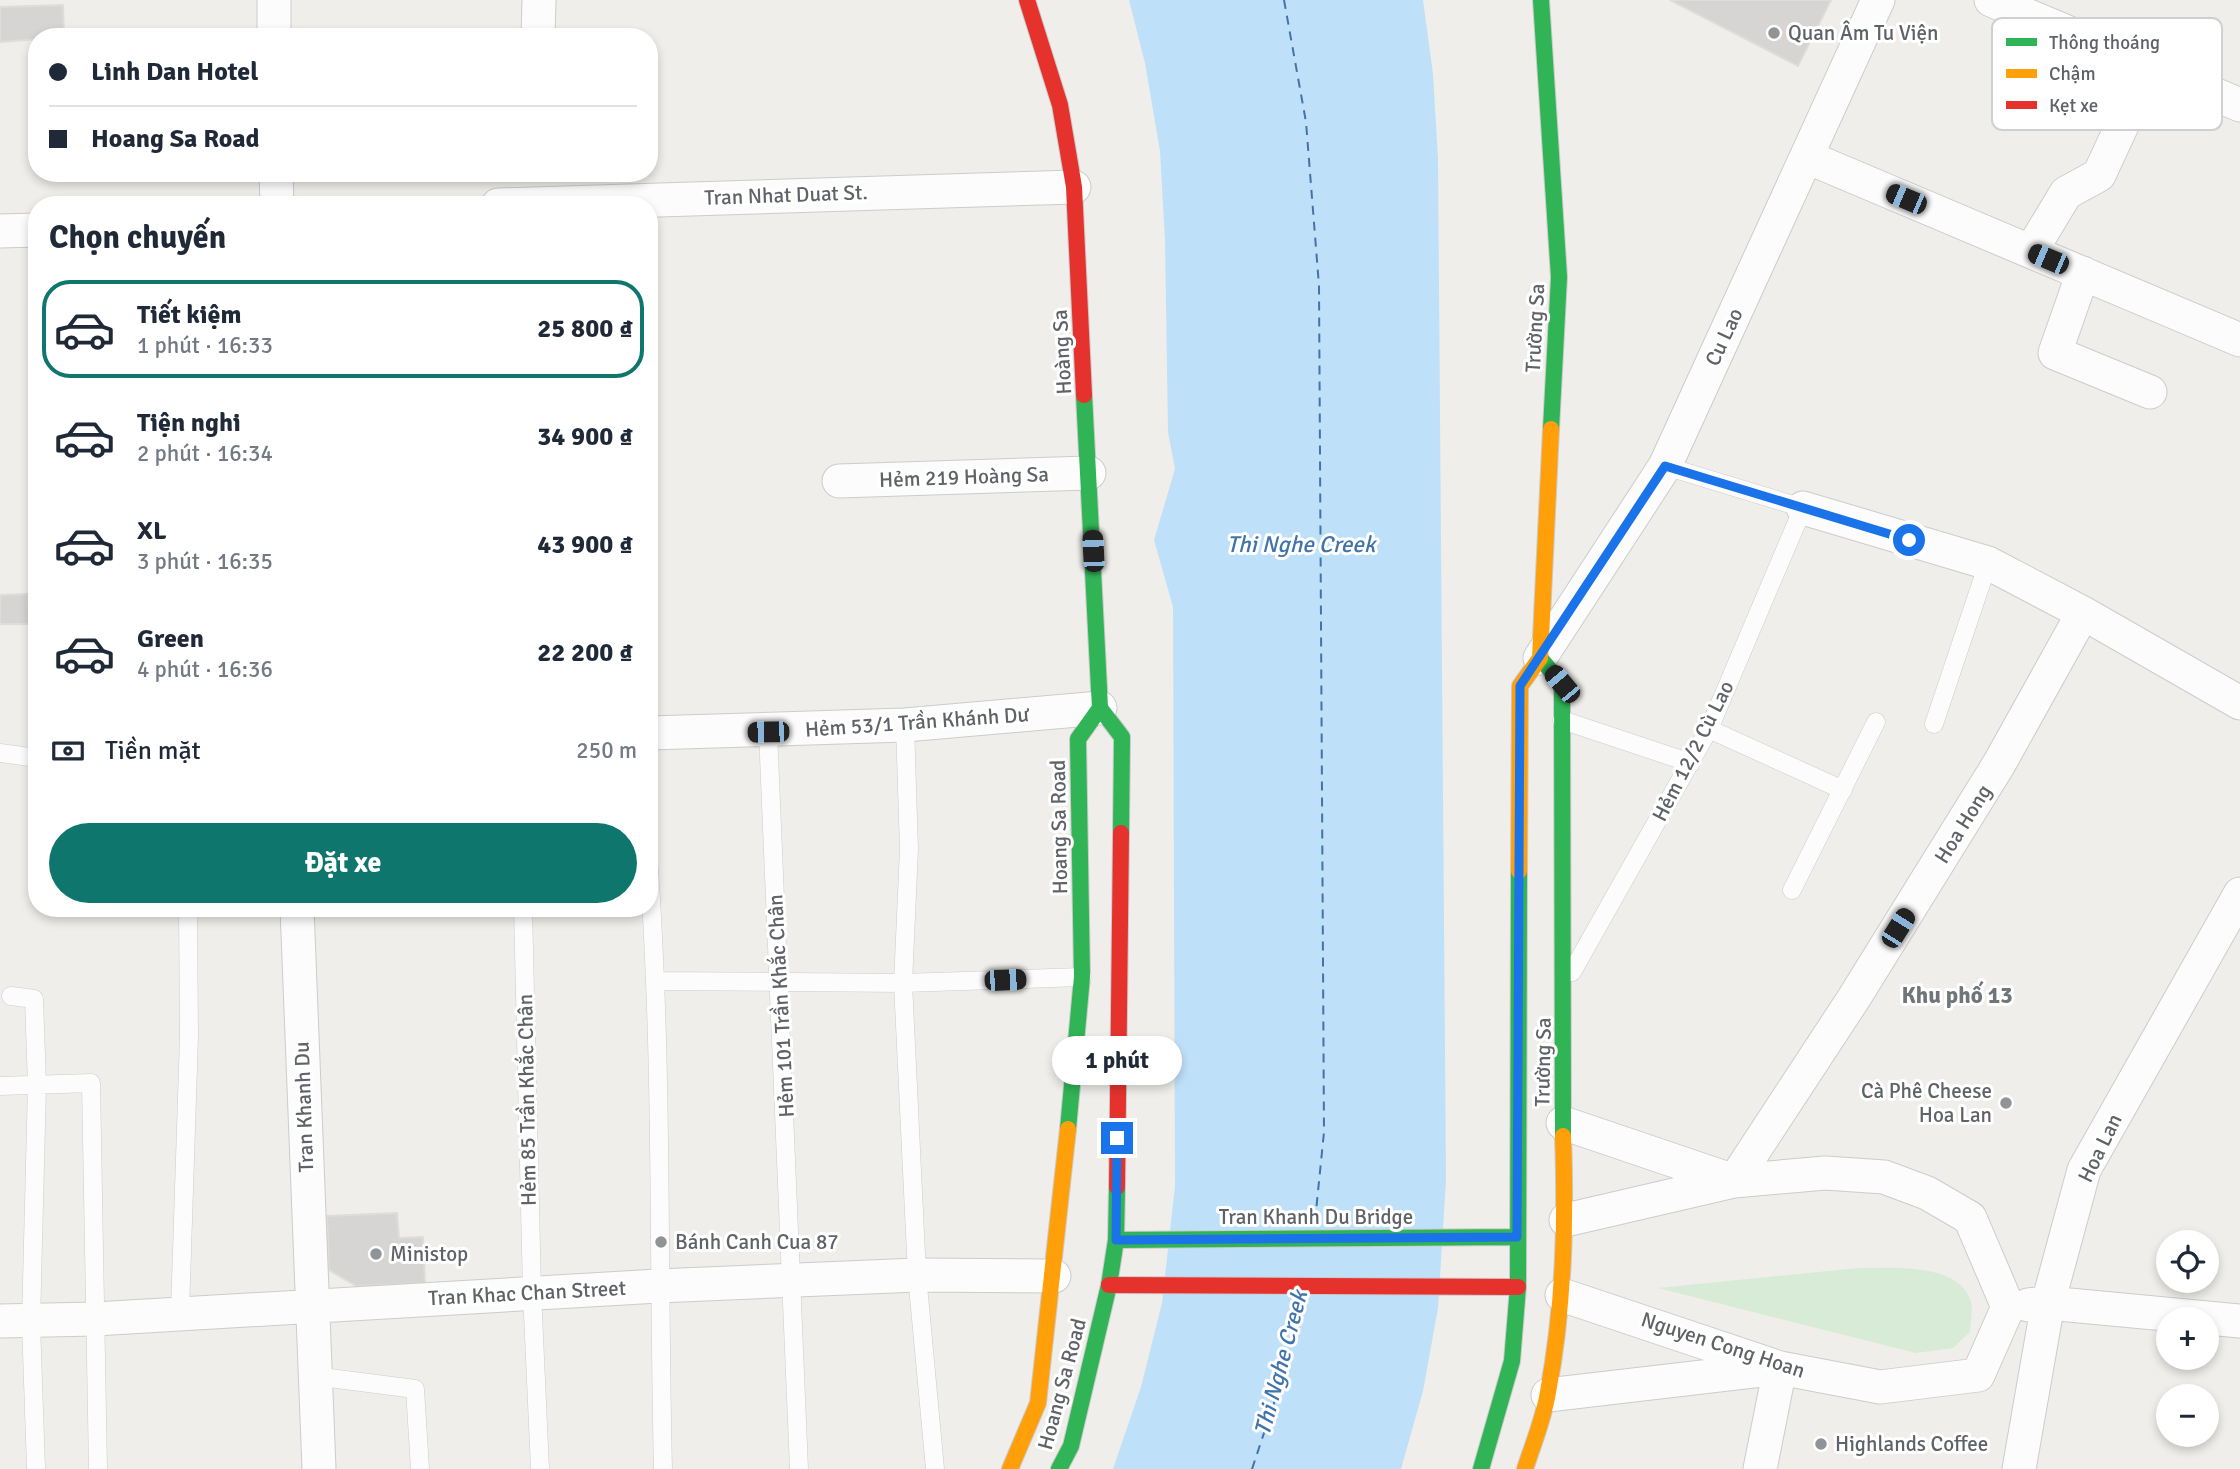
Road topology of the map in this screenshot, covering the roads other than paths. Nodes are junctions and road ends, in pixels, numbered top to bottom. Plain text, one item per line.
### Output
1 (274, 0) edge
2 (539, 0) edge
3 (1027, 0) edge
4 (1541, 0) edge
5 (1878, 0) edge
6 (1992, 0) edge
7 (2034, 18) edge
8 (274, 28) edge
9 (538, 28) edge
10 (2222, 97) edge
11 (2240, 105) edge
12 (2120, 130) edge
13 (1807, 157) junction
14 (1074, 187) junction
15 (537, 188) edge
16 (519, 196) edge
17 (28, 230) edge
18 (0, 231) edge
19 (2031, 251) junction
20 (2082, 273) junction
21 (2240, 340) edge
22 (2150, 392) dead end
23 (1665, 466) junction
24 (1089, 473) junction
25 (839, 481) dead end
26 (1803, 508) junction
27 (1988, 564) junction
28 (2083, 613) junction
29 (1540, 658) junction
30 (2240, 703) edge
31 (1100, 708) junction
32 (1562, 720) junction
33 (1876, 722) dead end
34 (1934, 724) dead end
35 (905, 725) junction
36 (1709, 729) junction
37 (768, 732) junction
38 (658, 733) edge
39 (0, 753) edge
40 (28, 757) edge
41 (1691, 763) junction
42 (1843, 790) junction
43 (1792, 890) dead end
44 (2240, 894) edge
45 (188, 917) edge
46 (297, 917) edge
47 (523, 917) edge
48 (652, 917) edge
49 (1082, 977) junction
50 (657, 981) junction
51 (903, 983) junction
52 (781, 984) junction
53 (1565, 984) junction
54 (11, 996) dead end
55 (37, 1085) junction
56 (0, 1086) edge
57 (1563, 1123) junction
58 (1734, 1181) junction
59 (1566, 1220) junction
60 (1517, 1237) junction
61 (1116, 1240) junction
62 (917, 1275) junction
63 (1054, 1276) junction
64 (793, 1281) junction
65 (1109, 1285) junction
66 (658, 1286) junction
67 (1518, 1287) junction
68 (531, 1292) junction
69 (1562, 1295) junction
70 (2048, 1303) junction
71 (310, 1305) junction
72 (2008, 1307) junction
73 (180, 1312) junction
74 (95, 1319) junction
75 (2240, 1321) edge
76 (15, 1322) edge
77 (1780, 1368) junction
78 (314, 1376) junction
79 (1548, 1395) junction
80 (36, 1469) edge
81 (98, 1469) edge
82 (318, 1469) edge
83 (420, 1469) edge
84 (540, 1469) edge
85 (663, 1469) edge
86 (799, 1469) edge
87 (935, 1469) edge
88 (1010, 1469) edge
89 (1059, 1469) edge
90 (1481, 1469) edge
91 (1525, 1469) edge
92 (1760, 1469) edge
93 (2019, 1469) edge

1 - 8 street
2 - 9 street
3 - 14 street, Hoàng Sa
4 - 29 street, Trường Sa
5 - 13 street, Cu Lao
6 - 7 street
10 - 11 street
12 - 19 street
13 - 19 street
13 - 23 street, Cu Lao
14 - 15 street, Tran Nhat Duat St.
14 - 24 street, Hoàng Sa
15 - 16 street, Tran Nhat Duat St.
17 - 18 street
19 - 20 street
20 - 21 street
20 - 22 street
23 - 26 lane
23 - 29 street, Cu Lao
24 - 25 street, Hẻm 219 Hoàng Sa
24 - 31 street, Hoàng Sa
26 - 27 street
26 - 36 lane, Hẻm 12/2 Cù Lao
27 - 28 street
27 - 34 lane
28 - 30 street
28 - 58 street, Hoa Hong
29 - 32 street, Trường Sa
29 - 60 street, Trường Sa
31 - 35 street, Hẻm 53/1 Trần Khánh Dư
31 - 49 street, Hoang Sa Road
31 - 61 street, Hoang Sa Road
32 - 41 lane
32 - 53 street, Trường Sa
33 - 42 lane
35 - 37 street, Hẻm 53/1 Trần Khánh Dư
35 - 51 lane
36 - 41 lane, Hẻm 12/2 Cù Lao
36 - 42 lane
37 - 38 street, Hẻm 53/1 Trần Khánh Dư
37 - 52 lane, Hẻm 101 Trần Khắc Chân
39 - 40 lane
41 - 53 lane, Hẻm 12/2 Cù Lao
42 - 43 lane
44 - 70 street, Hoa Lan
45 - 73 lane
46 - 71 street, Tran Khanh Du
47 - 68 lane, Hẻm 85 Trần Khắc Chân
48 - 50 lane
49 - 51 lane
49 - 63 street, Hoang Sa Road
50 - 52 lane
50 - 66 lane
51 - 52 lane
51 - 62 lane
52 - 64 lane, Hẻm 101 Trần Khắc Chân
53 - 57 street, Trường Sa
54 - 55 lane
55 - 56 lane
55 - 74 lane
55 - 76 lane
57 - 58 street
57 - 59 street, Trường Sa
58 - 59 street
58 - 72 street
59 - 69 street, Trường Sa
60 - 61 street, Tran Khanh Du Bridge
60 - 67 street, Trường Sa
61 - 65 street, Hoang Sa Road
62 - 63 street, Tran Khac Chan Street
62 - 64 street, Tran Khac Chan Street
62 - 87 lane
63 - 88 street, Hoang Sa Road
64 - 66 street, Tran Khac Chan Street
64 - 86 lane, Hẻm 101 Trần Khắc Chân
65 - 67 street
65 - 89 street, Hoang Sa Road
66 - 68 street, Tran Khac Chan Street
66 - 85 lane
67 - 90 street, Trường Sa
68 - 71 street, Tran Khac Chan Street
68 - 84 lane, Hẻm 85 Trần Khắc Chân
69 - 77 street, Nguyen Cong Hoan
69 - 79 street, Trường Sa
70 - 72 street
70 - 75 street
70 - 93 street, Hoa Lan
71 - 73 street, Tran Khac Chan Street
71 - 78 street, Tran Khanh Du
72 - 77 street, Nguyen Cong Hoan
73 - 74 street, Tran Khac Chan Street
74 - 76 street, Tran Khac Chan Street
74 - 81 lane
76 - 80 lane
77 - 79 street
77 - 92 street
78 - 82 street, Tran Khanh Du
78 - 83 lane
79 - 91 street, Trường Sa

